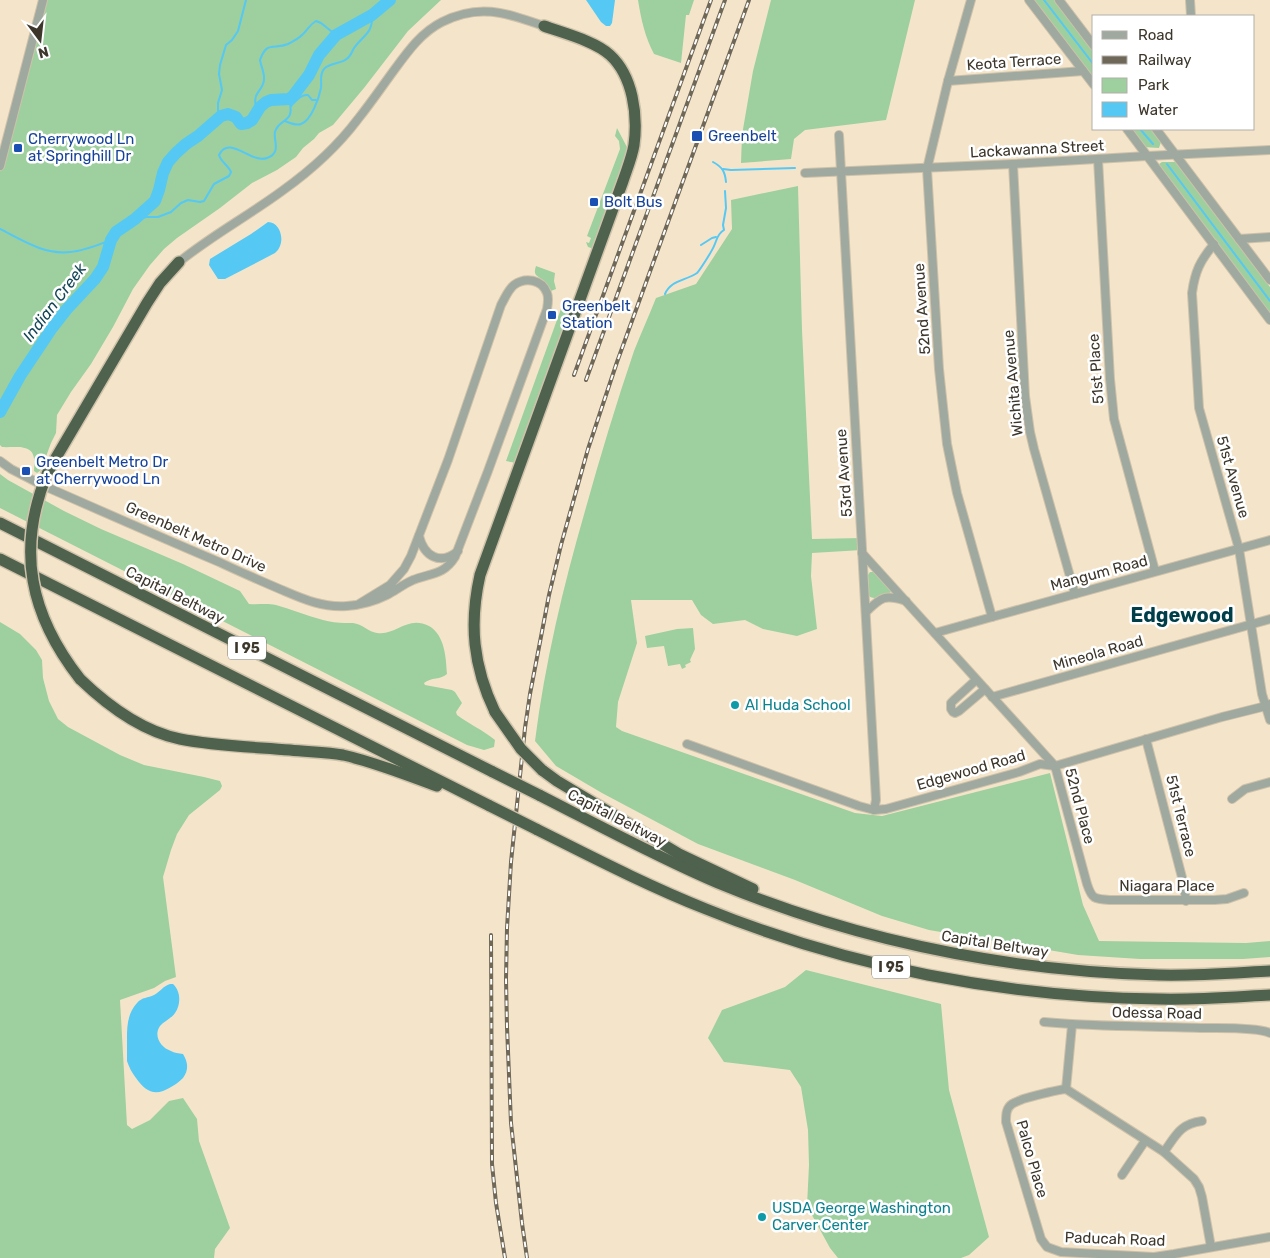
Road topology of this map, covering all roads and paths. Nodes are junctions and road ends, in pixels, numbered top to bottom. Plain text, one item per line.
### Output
1 (42, 0) edge
2 (971, 0) edge
3 (1029, 0) edge
4 (1059, 0) edge
5 (1190, 0) edge
6 (1191, 15) edge
7 (544, 26) joint
8 (1092, 43) edge
9 (1083, 71) junction
10 (948, 81) junction
11 (1092, 83) edge
12 (1127, 130) edge
13 (1157, 130) edge
14 (839, 135) dead end
15 (1270, 150) edge
16 (1176, 155) junction
17 (1147, 156) junction
18 (1098, 159) junction
19 (1013, 164) junction
20 (0, 166) edge
21 (927, 169) junction
22 (841, 171) junction
23 (805, 173) dead end
24 (1270, 238) edge
25 (1240, 239) junction
26 (1214, 244) junction
27 (179, 262) joint
28 (1270, 280) edge
29 (1270, 320) edge
30 (0, 461) edge
31 (0, 523) edge
32 (419, 536) junction
33 (1270, 540) edge
34 (1239, 549) junction
35 (458, 551) junction
36 (862, 553) junction
37 (0, 559) edge
38 (1155, 571) junction
39 (1074, 594) junction
40 (906, 601) junction
41 (359, 604) junction
42 (866, 612) junction
43 (992, 616) junction
44 (1270, 619) edge
45 (1251, 624) junction
46 (935, 633) junction
47 (976, 680) junction
48 (985, 689) junction
49 (992, 697) junction
50 (1269, 705) edge
51 (1270, 720) edge
52 (1146, 739) junction
53 (687, 744) dead end
54 (1055, 766) junction
55 (1270, 782) edge
56 (1232, 799) dead end
57 (490, 806) junction
58 (874, 810) junction
59 (1244, 893) dead end
60 (1091, 895) joint
61 (1186, 900) junction
62 (828, 922) junction
63 (1270, 971) edge
64 (1270, 995) edge
65 (1044, 1022) dead end
66 (1072, 1025) junction
67 (1270, 1033) edge
68 (1066, 1090) junction
69 (1202, 1121) dead end
70 (1145, 1141) junction
71 (1164, 1152) junction
72 (1122, 1174) dead end
73 (1270, 1237) edge
74 (1048, 1247) joint
75 (1211, 1247) junction

1 - 20 street
2 - 10 street, 52nd Avenue
3 - 9 street
4 - 8 street
5 - 6 street
7 - 27 street
7 - 62 highway, bridge
9 - 10 street, Keota Terrace
9 - 11 street
10 - 21 street, 52nd Avenue
12 - 17 street
13 - 16 street
14 - 22 street, 53rd Avenue
15 - 16 street, Lackawanna Street
16 - 17 street, Lackawanna Street
16 - 25 street
17 - 18 street, Lackawanna Street
17 - 26 street
18 - 19 street, Lackawanna Street
18 - 38 street, 51st Place
19 - 21 street, Lackawanna Street
19 - 39 street, Wichita Avenue
21 - 22 street, Lackawanna Street
21 - 43 street, 52nd Avenue
22 - 23 street, Lackawanna Street
22 - 36 street, 53rd Avenue
24 - 25 street
25 - 28 street
26 - 29 street
26 - 34 street, 51st Avenue
27 - 57 highway, bridge
30 - 41 street, Greenbelt Metro Drive
31 - 62 highway, Capital Beltway / I 95, bridge
32 - 35 street
32 - 35 street
32 - 41 street
33 - 34 street, Mangum Road
34 - 38 street, Mangum Road
34 - 45 street, 51st Avenue
35 - 41 street
36 - 40 street, 52nd Place
36 - 42 street, 53rd Avenue
37 - 57 highway, I 95
38 - 39 street, Mangum Road
39 - 43 street, Mangum Road
40 - 42 street
40 - 46 street, 52nd Place
42 - 58 street, 53rd Avenue
43 - 46 street, Mangum Road
44 - 45 street, Mineola Road
45 - 49 street, Mineola Road
45 - 50 street, 51st Avenue
46 - 47 street, 52nd Place
47 - 48 street, 52nd Place
47 - 48 street
48 - 49 street, 52nd Place
49 - 54 street, 52nd Place
50 - 51 street, 51st Avenue
50 - 52 street, Edgewood Road
52 - 54 street, Edgewood Road
52 - 61 street, 51st Terrace
53 - 58 street, Edgewood Road
54 - 58 street, Edgewood Road
54 - 60 street, 52nd Place
55 - 56 street
57 - 64 highway, I 95, bridge
59 - 61 street, Niagara Place
60 - 61 street, Niagara Place
62 - 63 highway, Capital Beltway / I 95
65 - 66 street, Odessa Road
66 - 67 street, Odessa Road
66 - 68 street
68 - 70 street
68 - 74 street, Palco Place
69 - 71 street
70 - 71 street
70 - 72 street
71 - 75 street
73 - 75 street, Paducah Road
74 - 75 street, Paducah Road

